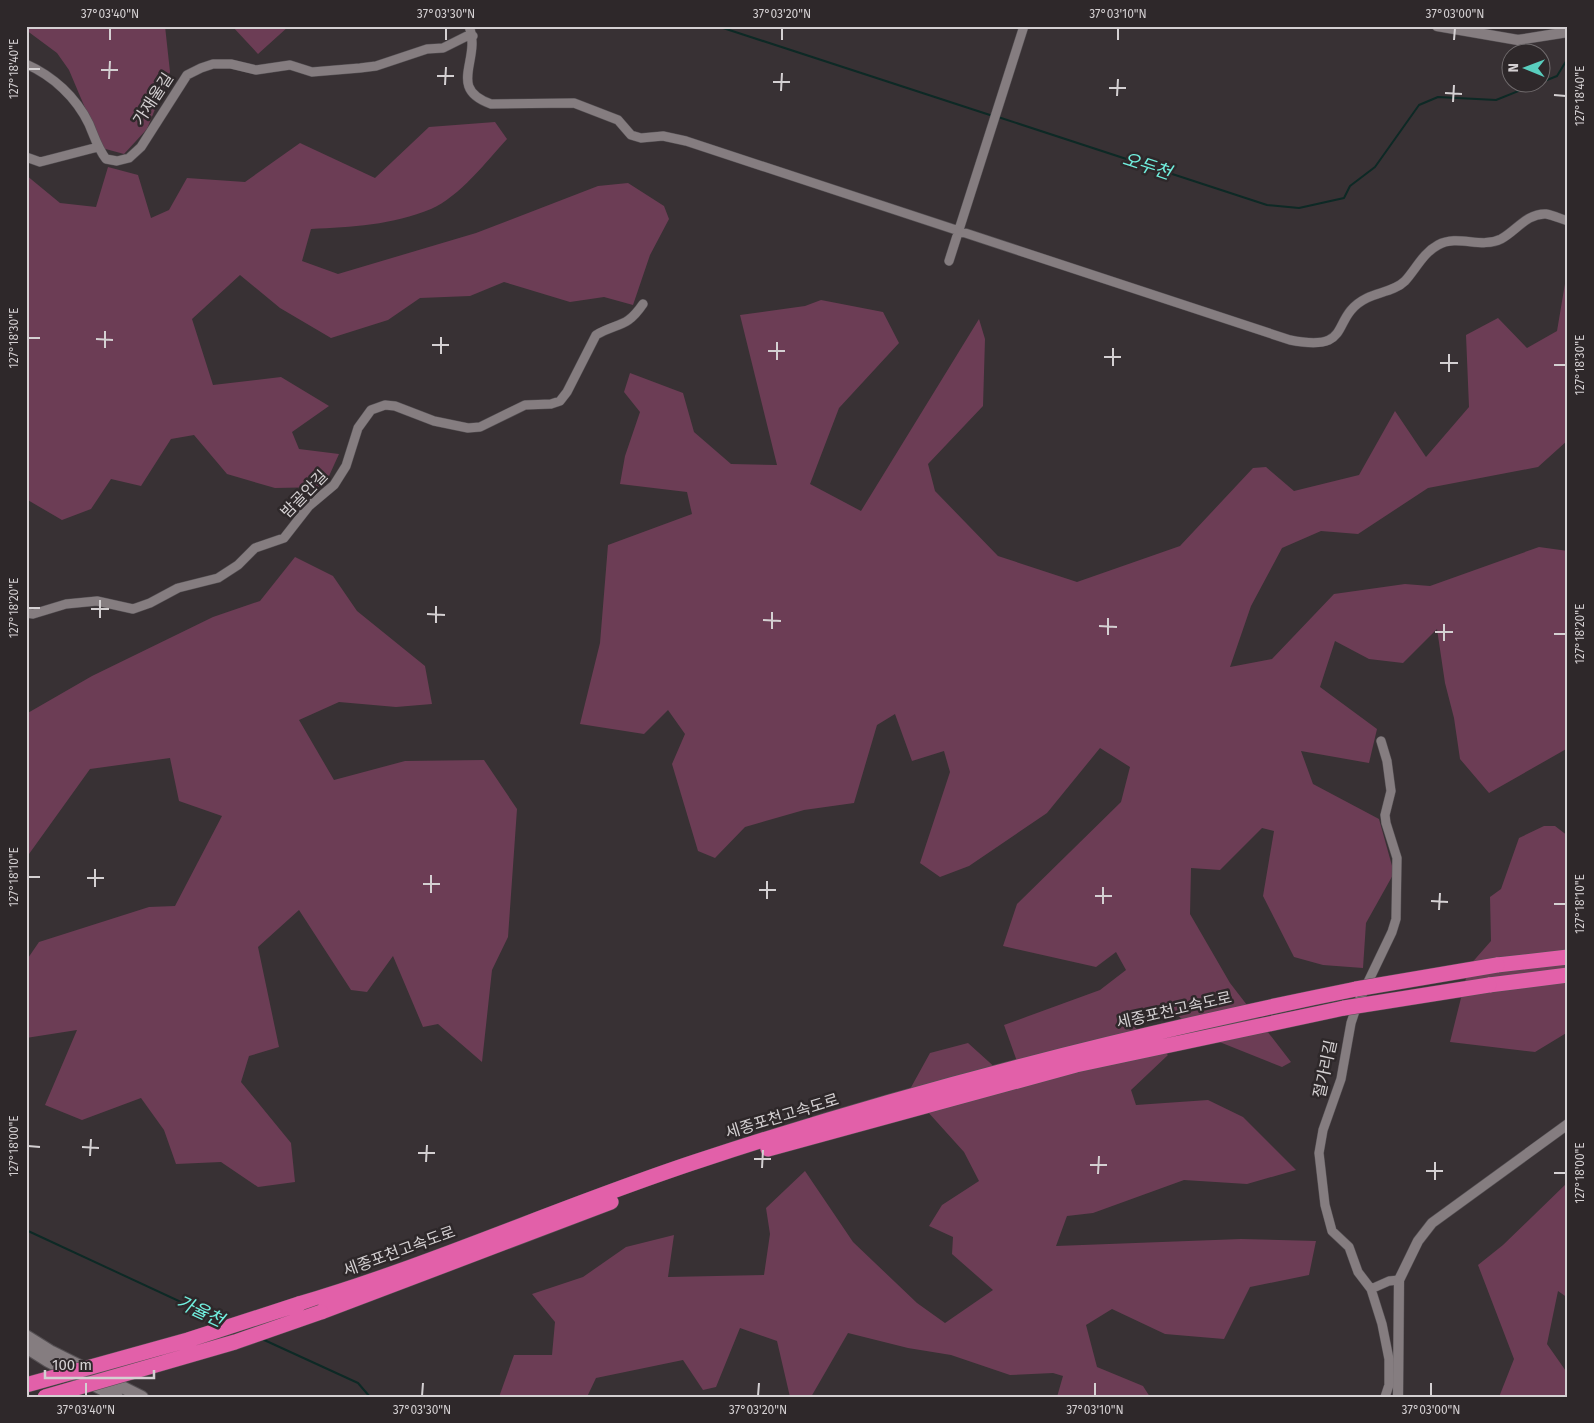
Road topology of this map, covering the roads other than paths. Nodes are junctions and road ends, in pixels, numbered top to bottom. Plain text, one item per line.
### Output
1 (469, 26) edge
2 (1024, 26) edge
3 (1436, 26) edge
4 (1568, 32) edge
5 (473, 36) junction
6 (26, 64) edge
7 (98, 147) junction
8 (26, 157) edge
9 (1568, 221) edge
10 (960, 232) junction
11 (949, 261) dead end
12 (643, 304) dead end
13 (26, 613) edge
14 (1381, 741) dead end
15 (1568, 957) edge
16 (1568, 975) edge
17 (1568, 1124) edge
18 (1399, 1280) junction
19 (1371, 1289) junction
20 (26, 1336) edge
21 (26, 1347) edge
22 (26, 1384) edge
23 (45, 1397) edge
24 (117, 1397) edge
25 (142, 1397) edge
26 (1385, 1397) edge
27 (1398, 1397) edge

1 - 5 street
2 - 10 street
3 - 4 street
5 - 7 street, 가재울길
5 - 10 street
6 - 7 street
7 - 8 street
9 - 10 street
10 - 11 street
12 - 13 street, 밤골안길
14 - 19 street, 절가리길
15 - 22 highway, 세종포천고속도로, bridge
16 - 23 highway, 세종포천고속도로, bridge
17 - 18 street
18 - 19 street
18 - 27 street
19 - 26 street, 절가리길
20 - 25 main road
21 - 24 main road

